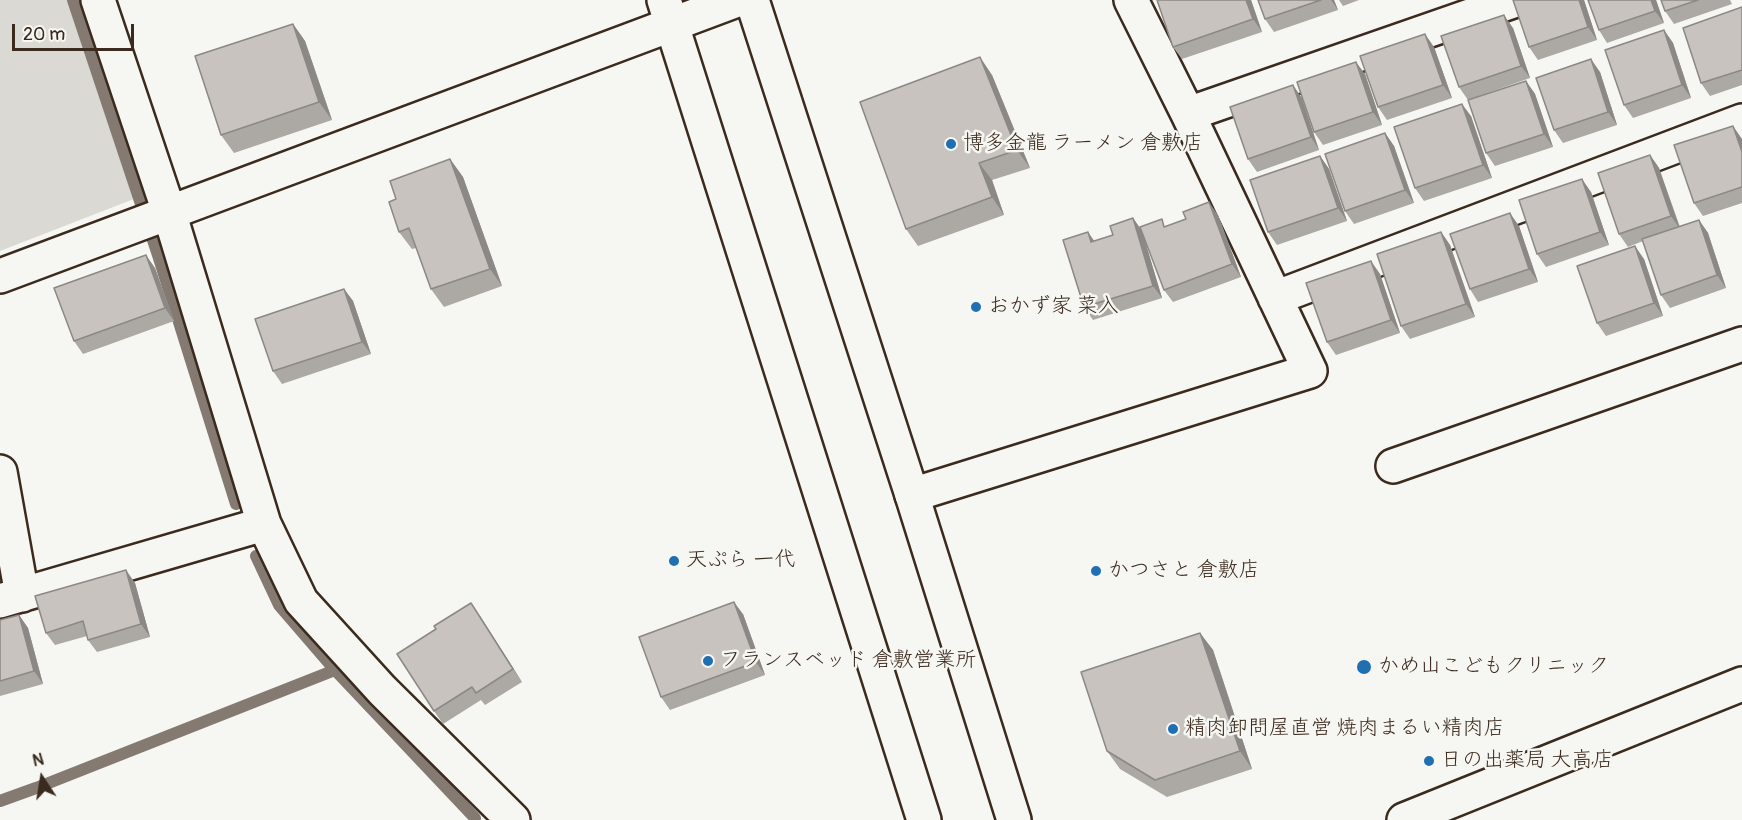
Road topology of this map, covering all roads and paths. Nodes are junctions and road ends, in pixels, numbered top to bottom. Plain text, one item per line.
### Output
1 (98, 0) edge
2 (737, 0) edge
3 (752, 0) edge
4 (1131, 0) edge
5 (1516, 0) edge
6 (668, 12) edge
7 (1188, 114) junction
8 (1742, 121) edge
9 (155, 218) junction
10 (0, 276) edge
11 (1275, 297) junction
12 (1742, 344) edge
13 (1393, 466) dead end
14 (0, 472) edge
15 (912, 495) junction
16 (264, 524) junction
17 (11, 598) edge
18 (1742, 684) edge
19 (1424, 816) edge
20 (513, 820) edge
21 (924, 820) edge
22 (1014, 820) edge

1 - 9 street
2 - 6 street
3 - 15 street
4 - 7 street
5 - 7 street
6 - 9 street
6 - 21 street
7 - 11 street
8 - 11 street
9 - 10 street
9 - 16 street
11 - 15 street
12 - 13 street
14 - 17 street
15 - 22 street
16 - 17 street
16 - 20 street
18 - 19 street

